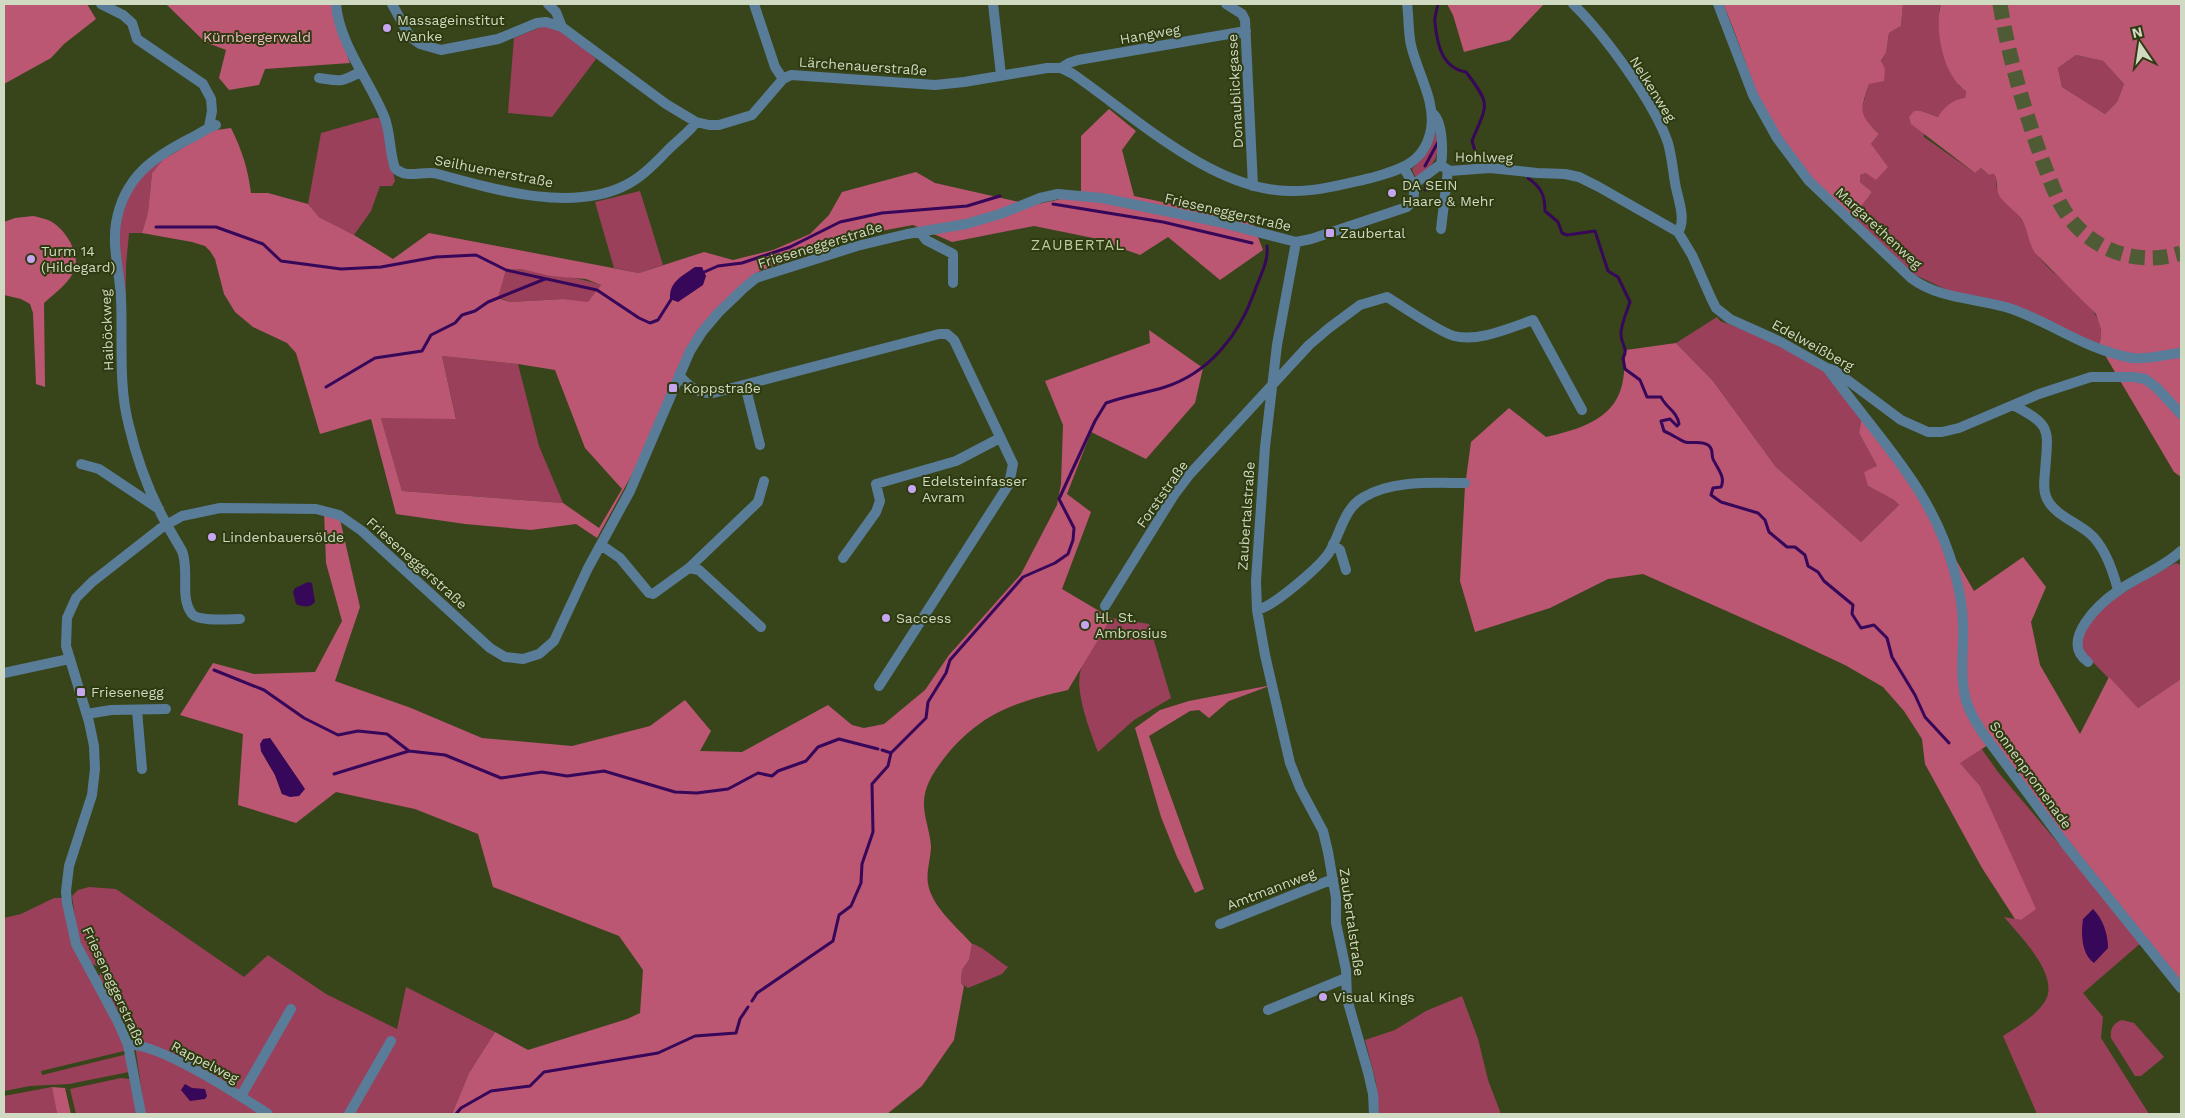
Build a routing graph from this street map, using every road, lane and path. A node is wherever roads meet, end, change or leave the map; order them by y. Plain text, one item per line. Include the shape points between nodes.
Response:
1 (101, 4) edge
2 (336, 4) edge
3 (392, 4) edge
4 (548, 4) edge
5 (754, 4) edge
6 (994, 4) edge
7 (1226, 4) edge
8 (1406, 4) edge
9 (1573, 4) edge
10 (1718, 4) edge
11 (562, 27) junction
12 (1246, 31) junction
13 (1061, 68) junction
14 (360, 72) junction
15 (1001, 76) junction
16 (319, 78) dead end
17 (783, 79) junction
18 (1431, 112) junction
19 (696, 122) junction
20 (1444, 167) junction
21 (1404, 168) junction
22 (1413, 185) junction
23 (1253, 186) junction
24 (1441, 229) dead end
25 (920, 232) junction
26 (1678, 232) junction
27 (1296, 242) junction
28 (953, 283) dead end
29 (2181, 354) edge
30 (1827, 368) junction
31 (679, 375) junction
32 (745, 384) junction
33 (1272, 384) junction
34 (2013, 404) junction
35 (1582, 410) dead end
36 (2181, 414) edge
37 (1000, 438) junction
38 (760, 445) dead end
39 (81, 464) dead end
40 (764, 481) dead end
41 (1465, 483) dead end
42 (159, 508) junction
43 (166, 524) junction
44 (1334, 544) junction
45 (601, 545) junction
46 (2181, 551) edge
47 (843, 558) dead end
48 (689, 568) junction
49 (1346, 570) dead end
50 (2118, 590) junction
51 (1106, 606) dead end
52 (1257, 610) junction
53 (240, 619) dead end
54 (761, 628) dead end
55 (69, 659) junction
56 (2088, 662) dead end
57 (4, 673) edge
58 (879, 686) dead end
59 (166, 709) dead end
60 (137, 710) junction
61 (87, 714) junction
62 (142, 770) dead end
63 (1333, 879) junction
64 (1220, 924) dead end
65 (1346, 978) junction
66 (2181, 988) edge
67 (291, 1009) dead end
68 (1268, 1010) dead end
69 (391, 1041) dead end
70 (128, 1045) junction
71 (241, 1096) junction
72 (141, 1114) edge
73 (268, 1114) edge
74 (349, 1114) edge
75 (1374, 1114) edge

1 - 42 street, Haiböckweg via 132,23 137,39 203,84 211,99 213,126 159,155 140,171 125,192 116,224 123,387 128,425
2 - 14 street, Seilhuemerstraße
3 - 11 street, Lärchenauerstraße via 410,37 420,44 441,50 485,43 537,23
4 - 11 street, Lärchenauerstraße via 556,12
5 - 17 street via 775,66
6 - 15 street
7 - 12 street, Donaublickgasse via 1245,17
8 - 18 street via 1411,44
9 - 26 street, Nelkenweg via 1594,26 1662,128 1670,152 1681,214
10 - 29 street, Margarethenweg via 1753,95 1786,151 1831,204 1910,278 1938,292 2017,311 2100,350 2140,358
11 - 19 street, Lärchenauerstraße via 650,93
12 - 13 street, Hangweg via 1078,60
12 - 23 street, Donaublickgasse
13 - 15 street, Lärchenauerstraße
13 - 23 street via 1191,158 1215,172
14 - 16 street via 349,79 332,82
14 - 19 street, Seilhuemerstraße via 387,124 393,162 399,173 432,172 546,196 582,197 624,186 644,174
15 - 17 street, Lärchenauerstraße via 935,85 808,75 791,75
17 - 19 street, Lärchenauerstraße via 748,117 719,125
18 - 20 street, Hohlweg via 1437,117 1441,133
18 - 21 street via 1431,130 1426,145
20 - 22 street, Hohlweg
20 - 24 street, Hohlweg
20 - 26 street, Hohlweg via 1579,177
21 - 22 street
21 - 23 street via 1359,181 1304,191
22 - 27 street via 1414,198 1407,207
25 - 27 street, Frieseneggerstraße via 966,224 1040,198 1072,194 1219,222
25 - 28 street via 931,244 952,254
25 - 31 street, Frieseneggerstraße via 858,246 753,280 707,325
26 - 30 street, Edelweißberg via 1722,314
27 - 33 street, Zaubertalstraße
30 - 34 street, Edelweißberg via 1841,374 1901,420 1928,432 1958,428
30 - 66 street, Sonnenpromenade via 1902,464 1927,502 1956,577 1962,610 1964,691 1982,732 2066,845
31 - 32 street via 689,386 707,394
31 - 45 street, Frieseneggerstraße via 635,481
32 - 37 street via 908,341 947,334 958,347
32 - 38 street
33 - 35 street, Forststraße via 1329,328 1360,305 1387,297 1452,335 1486,334 1533,320
33 - 51 street, Forststraße via 1180,486
33 - 52 street, Zaubertalstraße via 1262,480
34 - 36 street, Edelweißberg via 2085,378 2138,377 2157,388
34 - 50 street via 2036,417 2045,427 2044,487 2048,501 2068,520 2094,537 2112,569
37 - 47 street via 956,461 876,484 880,501 876,512
37 - 58 street via 1013,464 1009,484
39 - 42 street via 99,469
40 - 48 street via 758,502
41 - 44 street via 1398,485 1362,497 1350,508
42 - 43 street, Haiböckweg
43 - 45 street, Frieseneggerstraße via 189,514 220,508 307,509 339,515 376,542 490,648 505,657 517,659 539,654 554,642
43 - 53 street, Haiböckweg via 184,557 187,598 193,615 204,619
43 - 55 street, Frieseneggerstraße via 76,598 66,625
44 - 49 street via 1340,550
44 - 52 street via 1282,597
45 - 48 street via 620,558 651,594
46 - 50 street
48 - 54 street via 699,570
50 - 56 street via 2090,616 2079,632 2078,649
52 - 63 street, Zaubertalstraße via 1264,655 1290,763 1322,831
55 - 57 street
55 - 61 street, Frieseneggerstraße
59 - 60 street
60 - 61 street
60 - 62 street
61 - 70 street, Frieseneggerstraße via 95,769 92,795 69,866 67,903 76,944
63 - 64 street, Amtmannweg
63 - 65 street, Zaubertalstraße via 1336,923
65 - 68 street
65 - 75 street, Zaubertalstraße via 1347,999 1373,1094
67 - 71 street, Rappelweg
69 - 74 street
70 - 71 street, Rappelweg via 136,1044 158,1053
70 - 72 street, Frieseneggerstraße
71 - 73 street, Rappelweg

